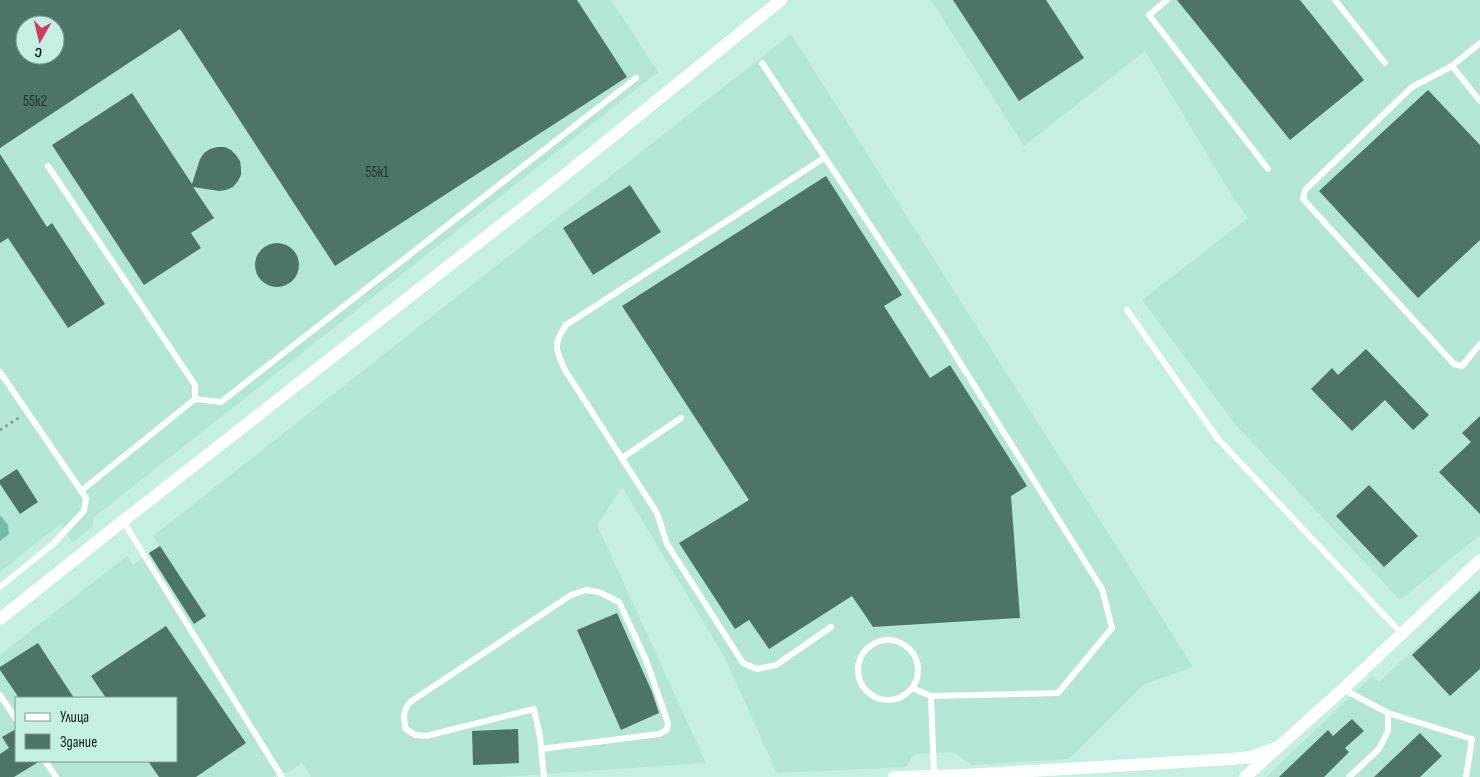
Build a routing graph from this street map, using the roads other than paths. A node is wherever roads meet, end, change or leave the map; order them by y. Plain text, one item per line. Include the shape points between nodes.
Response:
1 (781, 0) edge
2 (1167, 0) edge
3 (1335, 0) edge
4 (1480, 44) edge
5 (762, 63) dead end
6 (1385, 63) dead end
7 (1452, 66) junction
8 (636, 78) dead end
9 (1480, 101) edge
10 (824, 158) junction
11 (48, 166) dead end
12 (1268, 169) dead end
13 (1128, 310) dead end
14 (1480, 344) edge
15 (0, 372) edge
16 (195, 399) junction
17 (681, 418) dead end
18 (622, 458) junction
19 (81, 491) junction
20 (123, 521) junction
21 (1480, 560) edge
22 (0, 587) edge
23 (0, 619) edge
24 (831, 627) dead end
25 (1402, 634) junction
26 (912, 688) junction
27 (1343, 690) junction
28 (0, 695) edge
29 (931, 696) junction
30 (1388, 713) junction
31 (15, 718) edge
32 (1278, 747) junction
33 (542, 749) junction
34 (46, 762) edge
35 (934, 775) junction
36 (965, 776) edge
37 (56, 777) edge
38 (282, 777) edge
39 (544, 777) edge
40 (894, 777) edge
41 (1246, 777) edge
42 (1350, 777) edge
43 (1466, 777) edge

1 - 20 street via 562,178
2 - 12 lane via 1149,15
3 - 6 lane
4 - 7 lane
5 - 10 lane
7 - 9 lane
7 - 14 lane via 1412,87 1305,190 1303,199 1454,364 1462,366
8 - 16 lane via 221,402
10 - 18 lane via 566,324 557,338 556,353
10 - 29 lane via 937,326 1102,589 1112,628 1058,693
11 - 16 lane via 196,385
13 - 25 lane via 1218,439
15 - 19 lane
16 - 19 lane
17 - 18 lane
18 - 24 lane via 657,513 667,544 743,663 757,668 776,665
19 - 22 lane via 86,498 84,511 53,544
20 - 23 street
20 - 38 lane
21 - 25 street
25 - 27 street
26 - 26 lane via 895,699 876,697 867,691 858,674 862,655 877,642 896,641 905,645 917,660 917,680
26 - 29 lane
27 - 30 lane
27 - 32 street
28 - 31 lane
29 - 35 lane
30 - 42 lane via 1388,731 1379,749
30 - 43 lane via 1472,740
32 - 36 street via 1250,757 1231,759
32 - 41 street
33 - 33 lane via 534,709 426,736 406,729 405,709 410,702 571,595 586,590 599,592 619,602 646,660 668,723 667,730 659,734
33 - 39 lane
34 - 37 lane
35 - 36 street
35 - 40 street

